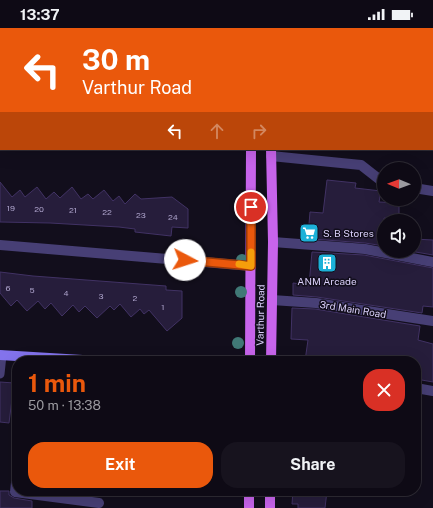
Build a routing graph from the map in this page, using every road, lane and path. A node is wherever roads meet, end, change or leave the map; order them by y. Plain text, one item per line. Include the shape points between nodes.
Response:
1 (251, 150) edge
2 (271, 153) edge
3 (377, 178) edge
4 (421, 189) edge
5 (433, 191) edge
6 (273, 242) junction
7 (0, 245) edge
8 (433, 262) edge
9 (251, 266) junction
10 (272, 300) junction
11 (433, 321) edge
12 (1, 355) edge
13 (250, 356) edge
14 (271, 356) edge
15 (12, 357) edge
16 (0, 374) edge
17 (421, 389) edge
18 (433, 391) edge
19 (46, 496) edge
20 (249, 496) edge
21 (270, 496) edge
22 (99, 503) dead end
23 (249, 508) edge
24 (270, 508) edge

1 - 9 main road, Varthur Road
2 - 3 street via 361,165
2 - 6 main road, Varthur Road
4 - 5 street
6 - 8 street via 365,249
6 - 10 main road, Varthur Road
7 - 9 street
9 - 13 main road, Varthur Road
10 - 11 street, 3rd Main Road via 316,303
10 - 14 main road, Varthur Road
12 - 15 street
12 - 16 lane
17 - 18 street
19 - 22 street
20 - 23 main road
21 - 24 main road

